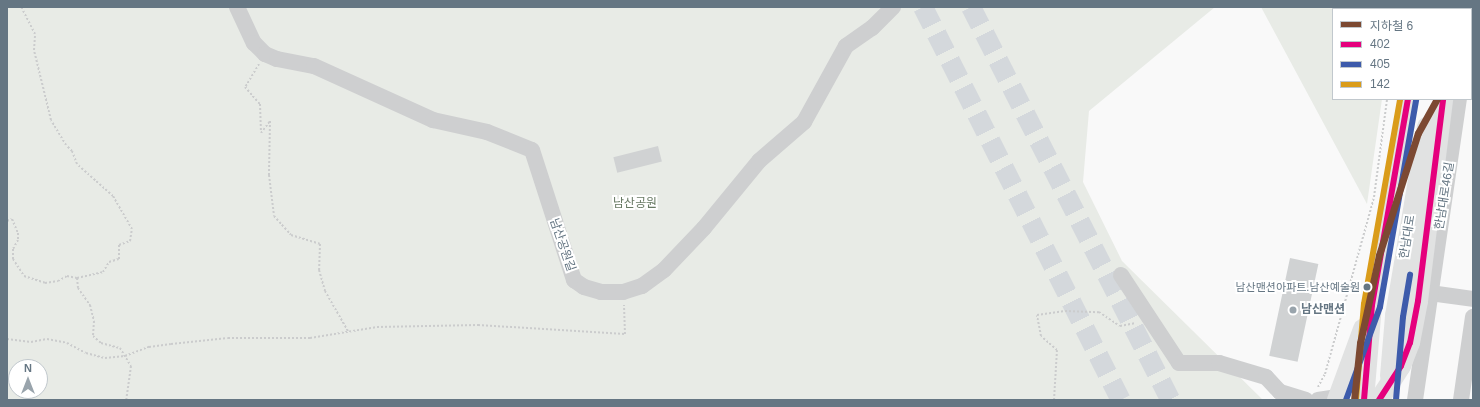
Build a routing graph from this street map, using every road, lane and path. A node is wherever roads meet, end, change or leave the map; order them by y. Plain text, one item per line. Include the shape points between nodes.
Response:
1 (21, 7) edge
2 (237, 7) edge
3 (892, 7) edge
4 (265, 54) junction
5 (1387, 100) edge
6 (1408, 100) edge
7 (1431, 100) edge
8 (1443, 100) edge
9 (1459, 100) edge
10 (7, 221) edge
11 (1121, 275) dead end
12 (77, 278) junction
13 (624, 292) junction
14 (1430, 293) junction
15 (1473, 299) edge
16 (1372, 305) junction
17 (1473, 317) edge
18 (1149, 320) junction
19 (348, 331) junction
20 (7, 339) edge
21 (125, 356) junction
22 (1313, 398) edge
23 (1337, 399) edge
24 (126, 400) edge
25 (1054, 400) edge
26 (1364, 400) edge
27 (1379, 400) edge
28 (1388, 400) edge
29 (1415, 400) edge
30 (1461, 400) edge

1 - 12 path via 35,34 34,50 51,120 72,151 77,164 113,196 132,229 130,241 119,246 119,258 109,262 103,272
2 - 4 street via 254,43
3 - 13 street, 남산공원길 via 872,28 846,46 804,122 759,161 699,233 656,278
4 - 13 street, 남산공원길 via 277,59 314,66 433,120 487,132 532,150 574,280 584,287 601,292
4 - 19 path via 245,87 260,104 261,133 270,121 269,175 274,216 291,235 320,244 319,270 325,291
5 - 22 path via 1374,197 1325,374
6 - 16 main road, 한남대로
7 - 28 main road, 한남대로 via 1395,316
8 - 27 main road via 1410,343 1401,366
9 - 14 street, 한남대로46길
10 - 12 path via 12,219 18,233 18,240 13,249 14,259 24,276 45,283 58,281 67,276
11 - 18 street
12 - 21 path via 78,288 90,305 94,321 93,336 106,345 120,348
13 - 19 path via 625,334 462,325
14 - 15 street
14 - 29 street, 한남대로46길
16 - 23 main road
16 - 26 main road, 한남대로
17 - 30 street
18 - 22 street via 1179,363 1219,363 1266,377 1280,392
18 - 25 path via 1120,326 1099,312 1065,311 1037,315 1041,336 1057,350
19 - 21 path via 310,338 228,338 171,344 149,347
20 - 21 path via 31,342 47,339 67,343 86,353 104,358
21 - 24 path via 131,366
22 - 23 street

